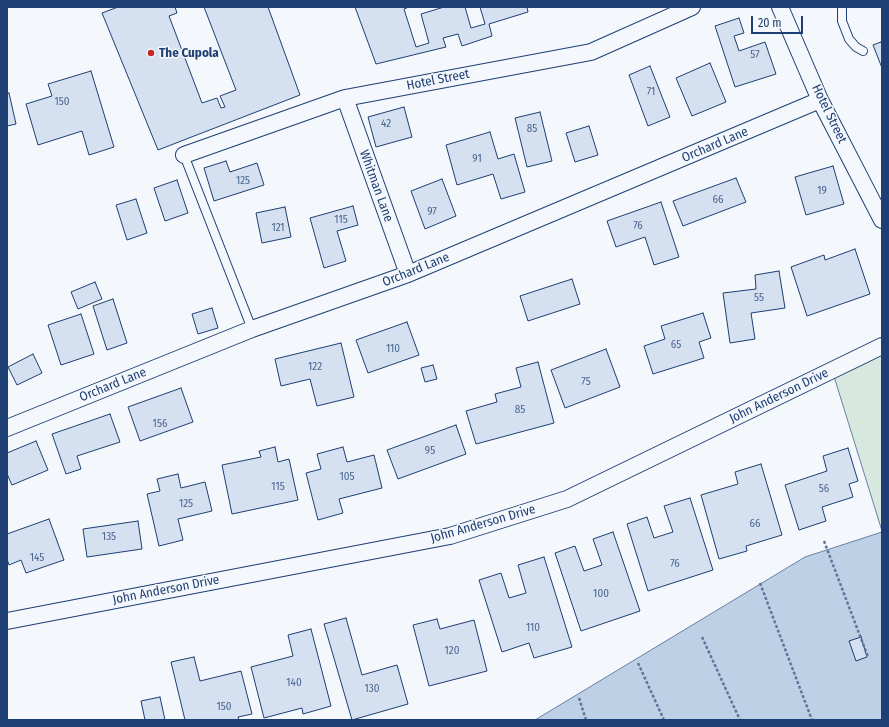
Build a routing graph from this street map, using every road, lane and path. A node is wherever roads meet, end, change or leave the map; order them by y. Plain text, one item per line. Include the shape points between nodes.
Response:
1 (692, 7) edge
2 (780, 7) edge
3 (842, 7) edge
4 (863, 51) dead end
5 (345, 98) junction
6 (820, 100) junction
7 (184, 156) joint
8 (882, 220) edge
9 (408, 274) junction
10 (252, 329) junction
11 (882, 346) edge
12 (7, 428) edge
13 (824, 541) dead end
14 (760, 583) dead end
15 (7, 621) edge
16 (702, 638) dead end
17 (868, 657) dead end
18 (638, 663) dead end
19 (579, 698) dead end
20 (586, 720) edge
21 (664, 720) edge
22 (740, 720) edge
23 (812, 720) edge

1 - 5 street, Hotel Street via 591,52
2 - 6 street, Hotel Street
3 - 4 lane via 842,21 848,39
5 - 7 street, Hotel Street
5 - 9 street, Whitman Lane
6 - 8 street, Hotel Street
6 - 9 street, Orchard Lane
7 - 10 lane
9 - 10 street, Orchard Lane
10 - 12 street, Orchard Lane
11 - 15 street, John Anderson Drive via 567,499 450,536
13 - 17 path
14 - 23 path
16 - 22 path
18 - 21 path
19 - 20 path

